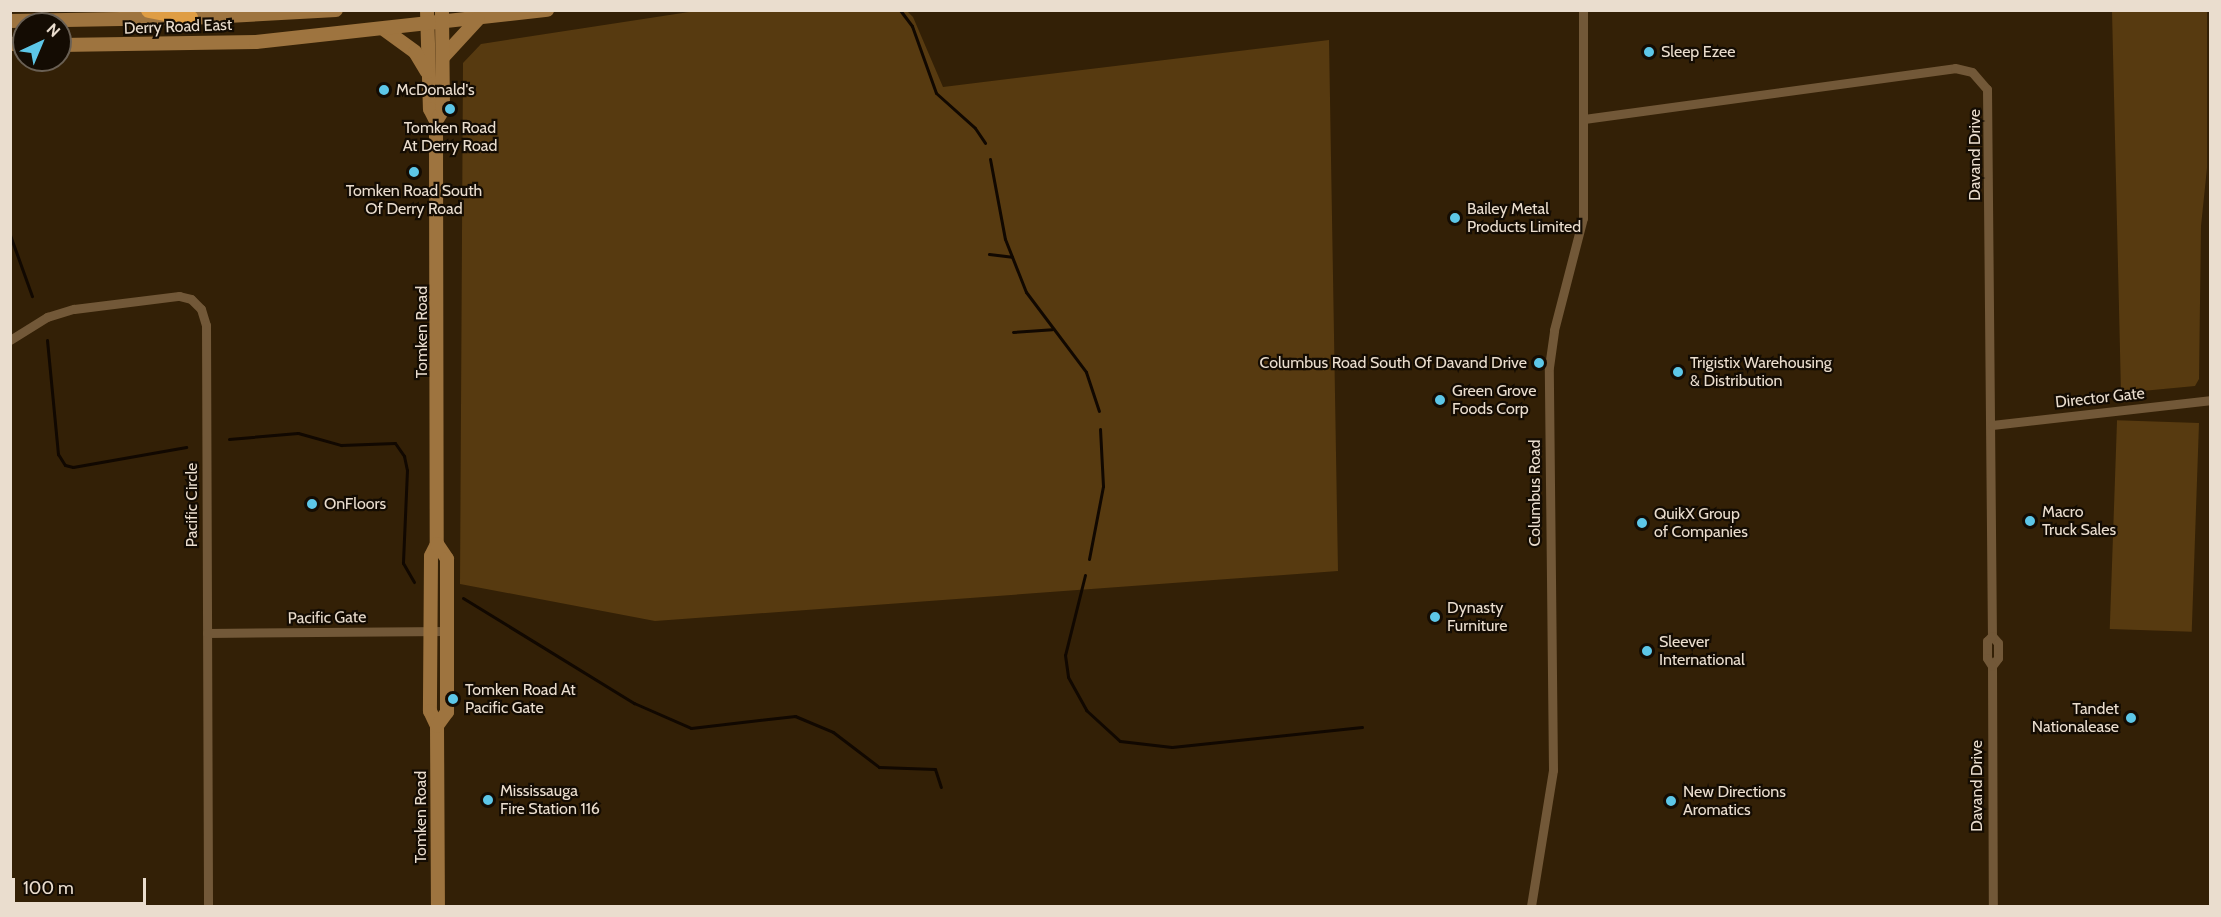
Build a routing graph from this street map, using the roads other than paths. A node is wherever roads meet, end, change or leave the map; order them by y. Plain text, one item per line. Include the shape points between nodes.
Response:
1 (149, 10) edge
2 (336, 10) edge
3 (547, 10) edge
4 (1583, 10) edge
5 (442, 16) edge
6 (427, 17) edge
7 (190, 18) junction
8 (478, 19) junction
9 (10, 21) edge
10 (385, 30) junction
11 (72, 45) edge
12 (444, 56) junction
13 (428, 74) junction
14 (1584, 119) junction
15 (436, 121) junction
16 (10, 340) edge
17 (2211, 400) edge
18 (1992, 425) junction
19 (437, 544) junction
20 (430, 631) junction
21 (447, 632) junction
22 (207, 633) junction
23 (437, 726) junction
24 (208, 906) edge
25 (438, 906) edge
26 (1531, 906) edge
27 (1993, 906) edge

1 - 7 highway
2 - 7 main road
3 - 8 main road, Derry Road East
4 - 14 street, Columbus Road
5 - 6 main road, Derry Road East
5 - 8 main road, Derry Road East
5 - 12 main road, Tomken Road
6 - 10 main road, Derry Road East
6 - 13 main road, Tomken Road
7 - 9 main road
8 - 12 main road
10 - 11 main road, Derry Road East via 256,42
10 - 13 main road via 415,52
12 - 15 main road, Tomken Road via 443,110
13 - 15 main road, Tomken Road via 430,109
14 - 18 street, Davand Drive via 1955,68 1977,76 1990,97
14 - 26 street, Columbus Road via 1583,218 1550,348 1554,765
15 - 19 main road, Tomken Road
16 - 22 street, Pacific Circle via 47,317 83,307 179,296 191,299 201,309 206,325
17 - 18 street, Director Gate
18 - 27 street, Davand Drive via 1992,636 1998,643 1998,658 1992,666
19 - 20 main road, Tomken Road via 431,556
19 - 21 main road, Tomken Road via 447,560
20 - 21 street, Pacific Gate
20 - 22 street, Pacific Gate
20 - 23 main road, Tomken Road via 430,711
21 - 23 main road, Tomken Road via 447,712
22 - 24 street, Pacific Circle
23 - 25 main road, Tomken Road

